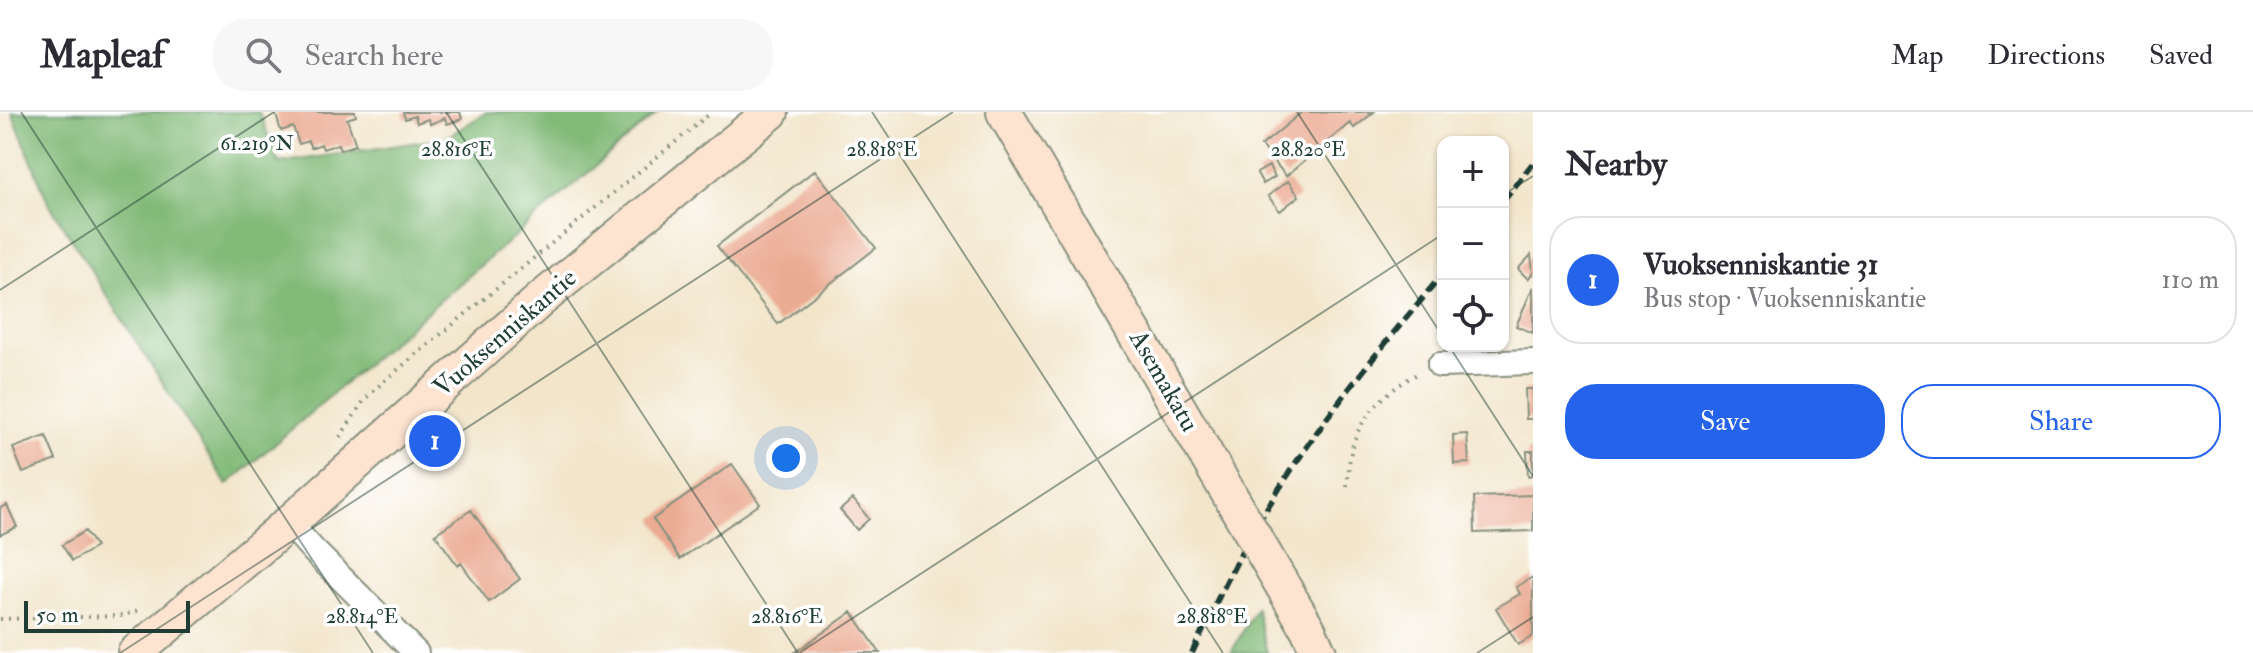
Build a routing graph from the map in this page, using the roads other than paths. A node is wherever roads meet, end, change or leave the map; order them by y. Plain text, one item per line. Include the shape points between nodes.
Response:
1 (771, 112) edge
2 (1004, 112) edge
3 (1533, 362) edge
4 (1440, 365) road end
5 (289, 523) junction
6 (1314, 641) edge
7 (135, 653) edge
8 (416, 653) edge

1 - 5 street, Vuoksenniskantie via 540,300
2 - 6 street, Asemakatu, bridge
3 - 4 street
5 - 7 street, Vuoksenniskantie
5 - 8 street

